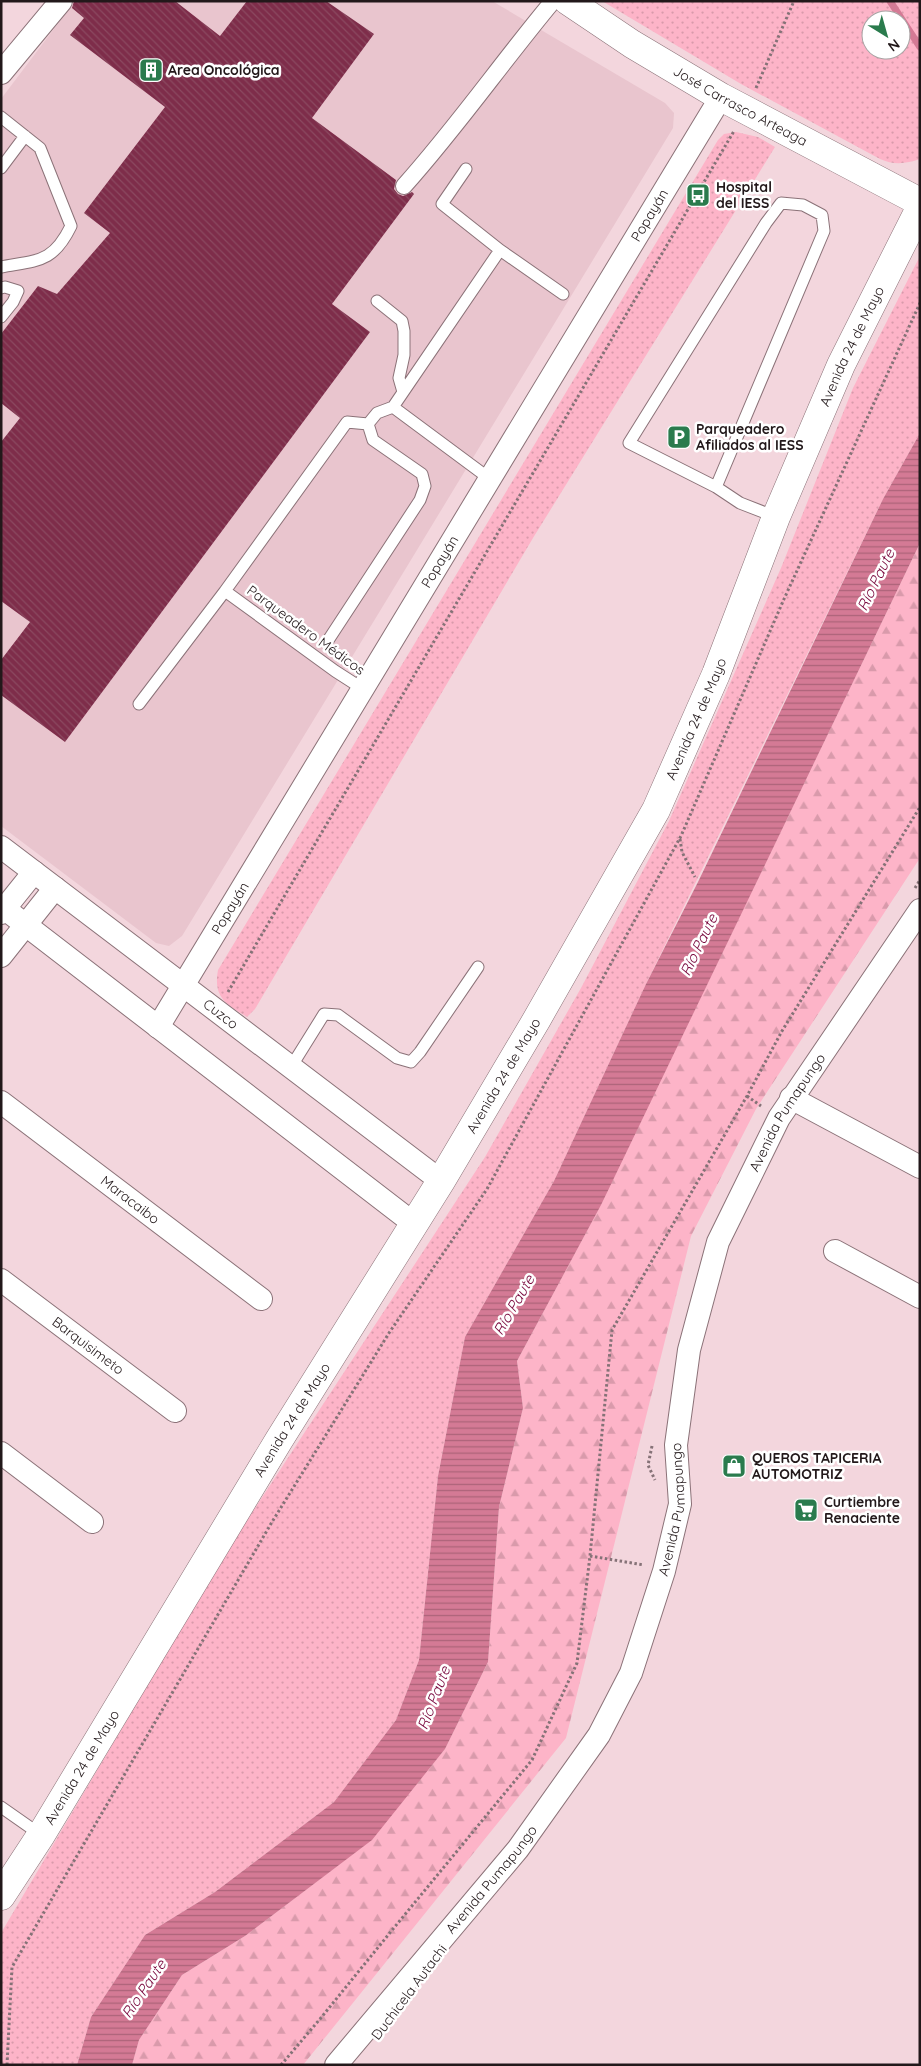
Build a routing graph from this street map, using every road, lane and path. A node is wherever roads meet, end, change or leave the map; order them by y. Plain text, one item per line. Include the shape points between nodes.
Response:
1 (61, 1) edge
2 (553, 1) edge
3 (568, 1) edge
4 (794, 1) edge
5 (1, 73) edge
6 (721, 97) junction
7 (746, 110) junction
8 (1, 117) edge
9 (25, 136) junction
10 (1, 168) edge
11 (466, 169) dead end
12 (404, 186) dead end
13 (920, 202) edge
14 (920, 208) edge
15 (500, 250) junction
16 (1, 267) edge
17 (1, 288) edge
18 (563, 294) dead end
19 (377, 301) dead end
20 (1, 317) edge
21 (403, 392) junction
22 (392, 407) junction
23 (368, 424) junction
24 (490, 479) junction
25 (716, 487) junction
26 (776, 517) junction
27 (226, 591) junction
28 (327, 642) dead end
29 (363, 690) junction
30 (140, 704) dead end
31 (681, 836) dead end
32 (1, 847) edge
33 (34, 872) junction
34 (695, 877) dead end
35 (920, 880) edge
36 (55, 888) junction
37 (914, 888) dead end
38 (2, 909) edge
39 (920, 910) edge
40 (26, 925) junction
41 (1, 956) edge
42 (478, 967) dead end
43 (184, 986) junction
44 (217, 1011) junction
45 (158, 1027) junction
46 (291, 1067) junction
47 (791, 1098) junction
48 (1, 1102) edge
49 (920, 1167) edge
50 (441, 1181) junction
51 (413, 1223) junction
52 (835, 1252) dead end
53 (1, 1280) edge
54 (920, 1297) edge
55 (261, 1299) dead end
56 (174, 1411) dead end
57 (654, 1437) dead end
58 (1, 1453) edge
59 (656, 1482) dead end
60 (92, 1522) dead end
61 (590, 1556) dead end
62 (664, 1570) junction
63 (532, 1760) dead end
64 (1, 1807) edge
65 (41, 1835) junction
66 (518, 1849) junction
67 (1, 1896) edge
68 (281, 2065) edge
69 (336, 2065) edge
70 (355, 2065) edge

1 - 5 street
2 - 12 street
3 - 6 main road, José Carrasco Arteaga
4 - 7 path
6 - 7 main road, José Carrasco Arteaga
6 - 24 street, Popayán
7 - 13 main road, José Carrasco Arteaga
7 - 44 path
8 - 9 lane
9 - 10 lane
9 - 16 lane via 40,148 71,226 62,243 46,258
11 - 15 lane via 442,204
14 - 26 main road, Avenida 24 de Mayo via 841,365
15 - 18 lane
15 - 21 lane
17 - 20 lane via 18,291
19 - 21 lane via 402,321 404,355 399,378
21 - 22 lane
22 - 23 lane via 376,413
22 - 24 lane
23 - 27 lane via 347,422
23 - 28 lane via 373,440 422,474 425,486 420,500
24 - 29 street, Popayán
25 - 25 lane via 629,443 766,223 782,203 803,205 822,215 824,231
25 - 26 lane via 740,503
26 - 50 main road, Avenida 24 de Mayo via 716,674 656,810
27 - 29 lane, Parqueadero Médicos
27 - 30 lane, Parqueadero Médicos
29 - 43 street, Popayán
31 - 34 path via 682,852
32 - 33 street, Cuzco
33 - 36 street, Cuzco
33 - 38 street
35 - 37 path
36 - 40 street
36 - 43 street, Cuzco
38 - 40 street
39 - 47 street, Avenida Pumapungo
40 - 41 street
40 - 45 street
42 - 46 lane via 411,1062 397,1058 338,1015 324,1014
43 - 44 street, Cuzco
43 - 45 street, Popayán
44 - 46 street, Cuzco
45 - 51 street
46 - 50 street, Cuzco
47 - 49 street
47 - 62 street, Avenida Pumapungo via 778,1118 718,1242 689,1350 676,1445 680,1504
48 - 55 street, Maracaibo
50 - 51 main road, Avenida 24 de Mayo
51 - 65 main road, Avenida 24 de Mayo
52 - 54 street
53 - 56 street, Barquisimeto
57 - 59 path via 648,1465
58 - 60 street
61 - 62 path
62 - 66 street, Avenida Pumapungo via 631,1673 599,1736
63 - 68 path
64 - 65 lane
65 - 67 main road, Avenida 24 de Mayo
66 - 69 street, Avenida Pumapungo
66 - 70 street, Duchicela Autachi

